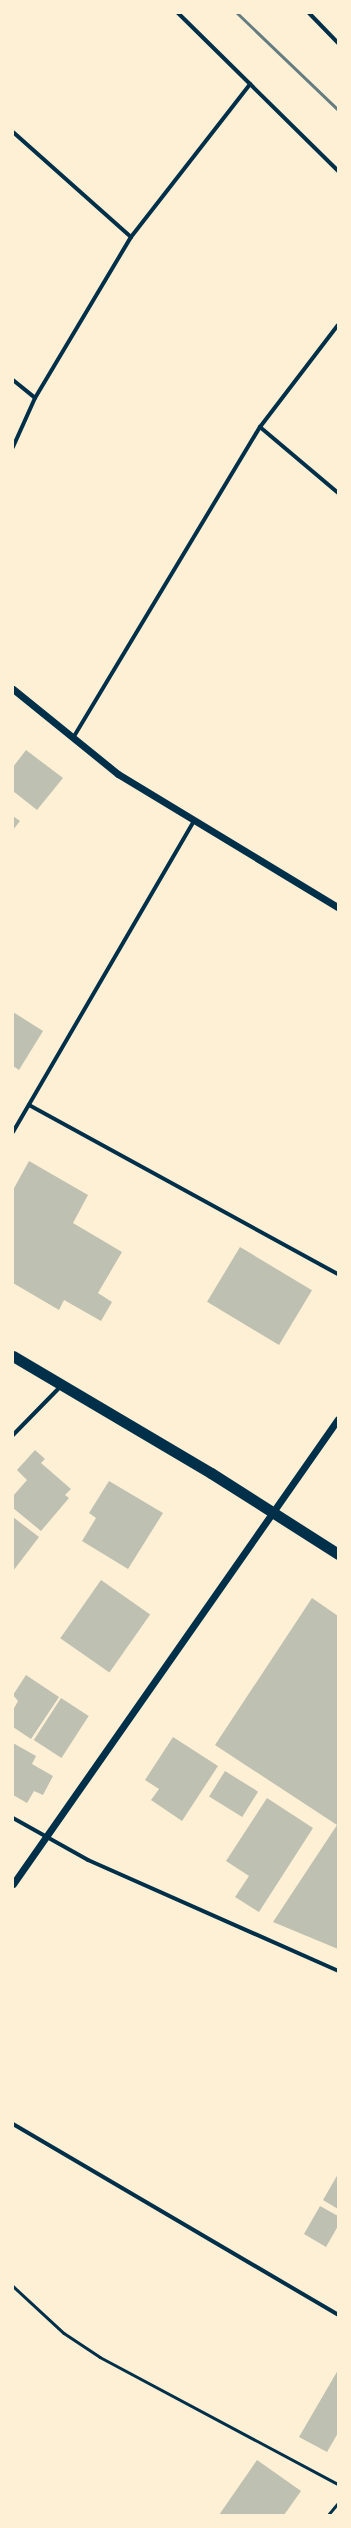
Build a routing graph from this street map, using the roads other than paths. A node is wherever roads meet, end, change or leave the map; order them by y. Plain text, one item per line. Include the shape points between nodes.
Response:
1 (178, 13) edge
2 (309, 13) edge
3 (338, 43) edge
4 (250, 84) junction
5 (13, 132) edge
6 (338, 171) edge
7 (131, 237) junction
8 (338, 325) edge
9 (13, 380) edge
10 (34, 398) junction
11 (260, 427) junction
12 (13, 447) edge
13 (338, 493) edge
14 (13, 688) edge
15 (73, 738) junction
16 (194, 821) junction
17 (338, 907) edge
18 (29, 1105) junction
19 (13, 1132) edge
20 (338, 1274) edge
21 (13, 1356) edge
22 (62, 1385) junction
23 (338, 1419) edge
24 (13, 1435) edge
25 (274, 1514) junction
26 (338, 1554) edge
27 (13, 1818) edge
28 (47, 1835) junction
29 (13, 1884) edge
30 (338, 1971) edge
31 (13, 2124) edge
32 (338, 2315) edge

1 - 4 street
2 - 3 street
4 - 6 street
4 - 7 street
5 - 7 street
7 - 10 street
8 - 11 street
9 - 10 street
10 - 12 street
11 - 13 street
11 - 15 street
14 - 15 street
15 - 16 street via 118,774
16 - 17 street
16 - 18 street
18 - 19 street
18 - 20 street
21 - 22 highway
22 - 24 street
22 - 25 highway
23 - 25 street
25 - 26 highway
25 - 28 street
27 - 28 street
28 - 29 street
28 - 30 street via 88,1860
31 - 32 street

